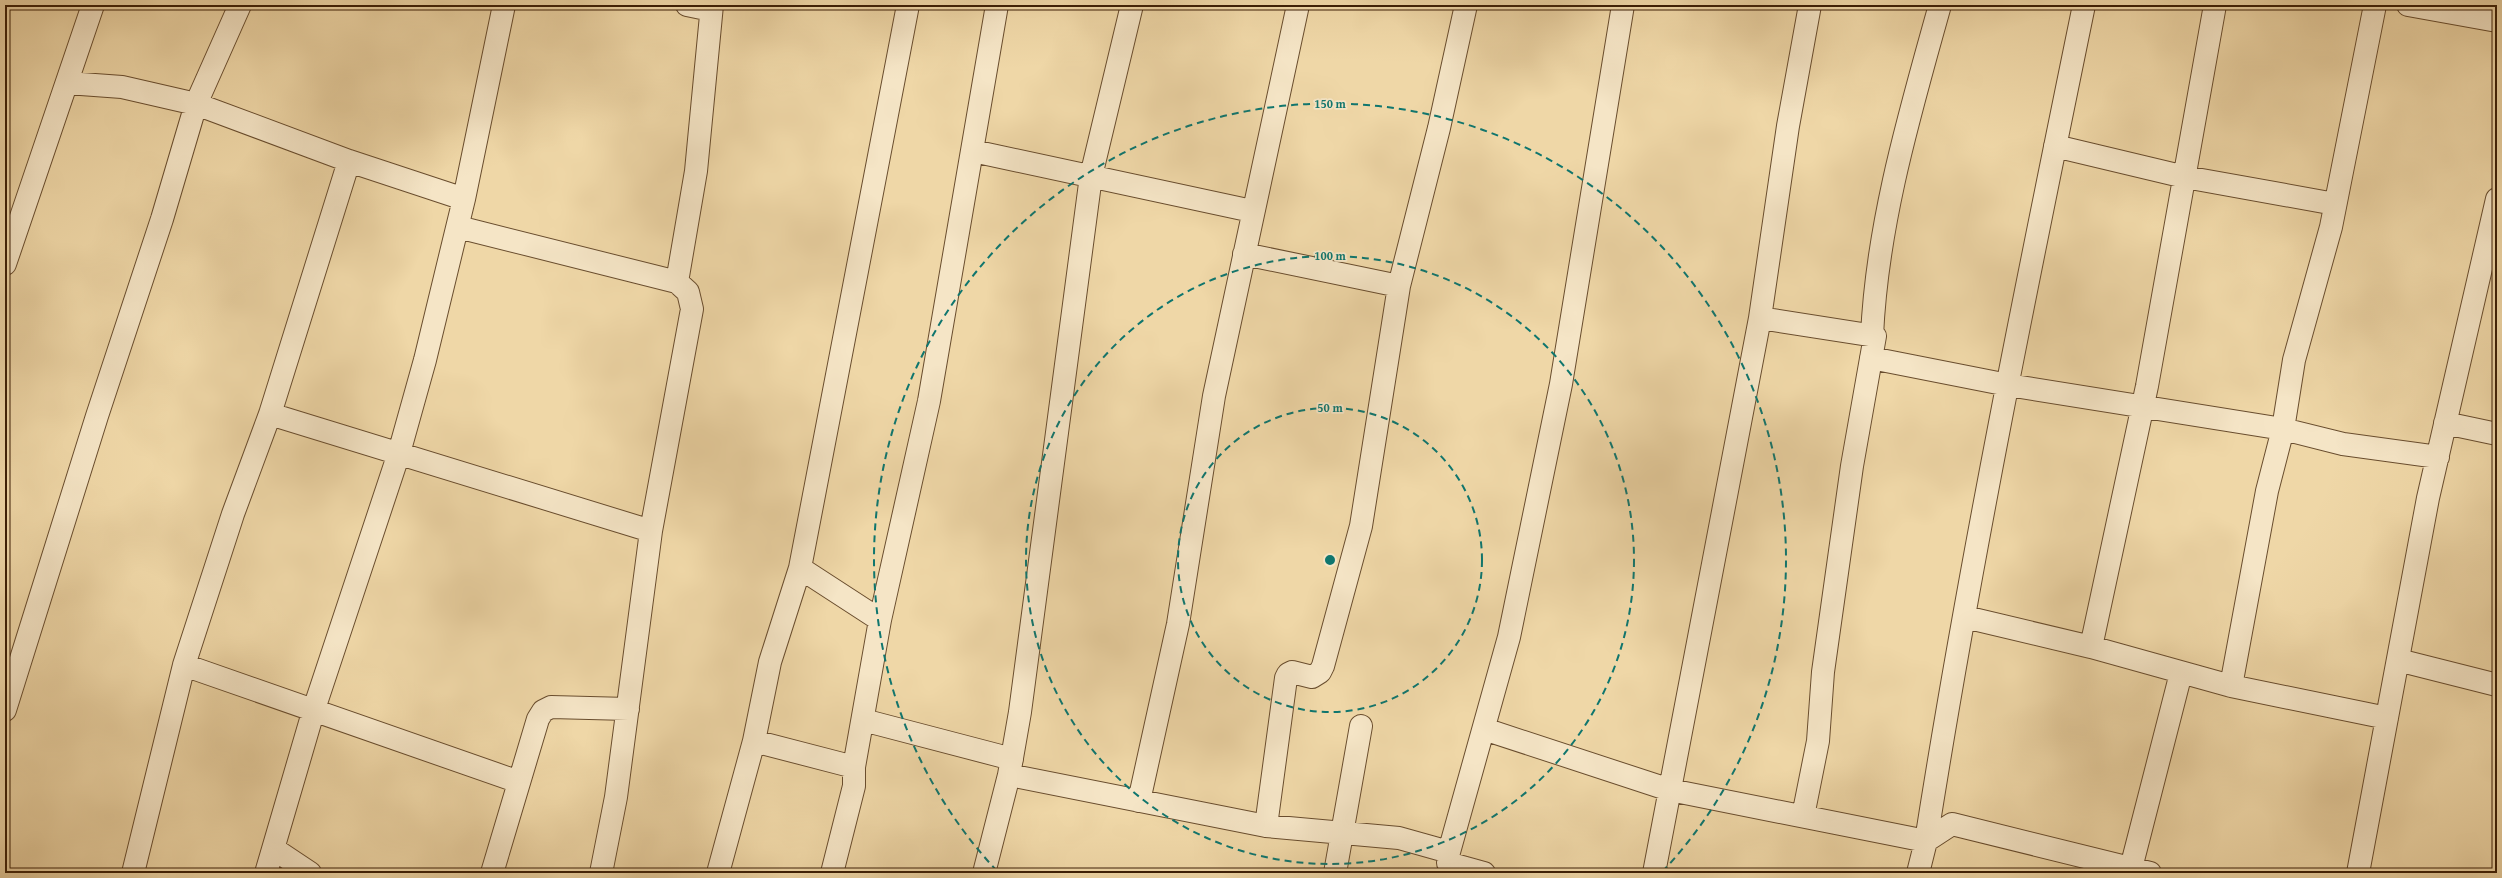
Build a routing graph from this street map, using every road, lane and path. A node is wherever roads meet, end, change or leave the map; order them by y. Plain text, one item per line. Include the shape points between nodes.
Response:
1 (94, 5) edge
2 (240, 5) edge
3 (504, 5) edge
4 (687, 5) edge
5 (908, 5) edge
6 (996, 5) edge
7 (1132, 5) edge
8 (1298, 5) edge
9 (1466, 5) edge
10 (1623, 5) edge
11 (1810, 5) edge
12 (1940, 5) edge
13 (2084, 5) edge
14 (2215, 5) edge
15 (2375, 5) edge
16 (2408, 5) edge
17 (711, 8) edge
18 (2497, 21) edge
19 (67, 83) junction
20 (196, 104) junction
21 (2055, 146) junction
22 (973, 151) junction
23 (349, 161) junction
24 (1091, 176) junction
25 (2185, 177) junction
26 (464, 199) junction
27 (2497, 199) edge
28 (2335, 204) junction
29 (1252, 211) junction
30 (458, 227) junction
31 (1244, 254) junction
32 (5, 264) edge
33 (677, 282) junction
34 (1399, 286) junction
35 (1760, 318) junction
36 (1872, 336) junction
37 (1871, 358) junction
38 (2008, 385) junction
39 (2142, 407) junction
40 (270, 414) junction
41 (2445, 423) junction
42 (2283, 429) junction
43 (2497, 434) edge
44 (399, 453) junction
45 (2438, 457) junction
46 (651, 531) junction
47 (800, 568) junction
48 (1965, 617) junction
49 (880, 620) junction
50 (14, 645) edge
51 (2091, 647) junction
52 (2398, 660) junction
53 (184, 665) junction
54 (2181, 673) junction
55 (2497, 685) edge
56 (2231, 686) junction
57 (314, 709) junction
58 (628, 709) junction
59 (5, 710) edge
60 (2387, 718) junction
61 (863, 720) junction
62 (1361, 726) dead end
63 (1484, 729) junction
64 (754, 741) junction
65 (854, 767) junction
66 (1010, 767) junction
67 (519, 782) junction
68 (1670, 790) junction
69 (1139, 801) junction
70 (1803, 816) junction
71 (1266, 826) junction
72 (1342, 833) junction
73 (1926, 841) junction
74 (274, 849) junction
75 (1449, 852) junction
76 (2140, 871) edge
77 (133, 873) edge
78 (266, 873) edge
79 (310, 873) edge
80 (492, 873) edge
81 (601, 873) edge
82 (718, 873) edge
83 (832, 873) edge
84 (984, 873) edge
85 (1335, 873) edge
86 (1484, 873) edge
87 (1654, 873) edge
88 (1918, 873) edge
89 (2358, 873) edge

1 - 19 street
2 - 20 street
3 - 26 street
4 - 17 street
5 - 47 street
6 - 22 street
7 - 24 street
8 - 29 street
9 - 34 street via 1439,128
10 - 63 street via 1561,384 1508,637
11 - 35 street via 1788,126
12 - 36 street via 1905,132 1874,285
13 - 21 street
14 - 25 street
15 - 28 street
16 - 18 street
17 - 33 street via 696,170
19 - 20 street via 122,87
19 - 32 street
20 - 23 street
20 - 50 street via 162,219
21 - 25 street
21 - 38 street
22 - 24 street
22 - 49 street via 929,401
23 - 26 street
23 - 40 street
24 - 29 street
24 - 66 street via 1020,712
25 - 28 street
25 - 39 street
26 - 30 street
27 - 41 street
28 - 42 street via 2294,360
29 - 31 street
30 - 33 street
30 - 44 street
31 - 34 street
31 - 69 street via 1214,396 1178,624
33 - 46 street via 688,292 692,309
34 - 71 street via 1362,526 1320,672 1312,677 1292,672 1286,678
35 - 36 street
35 - 68 street
36 - 37 street via 1875,336
37 - 38 street
37 - 70 street via 1852,466 1826,650 1818,741
38 - 39 street
38 - 48 street
39 - 42 street
39 - 51 street
40 - 44 street
40 - 53 street via 233,514
41 - 43 street
41 - 45 street
42 - 45 street via 2343,444
42 - 56 street via 2267,492
44 - 46 street
44 - 57 street
45 - 52 street
46 - 58 street
47 - 49 street
47 - 64 street via 770,662
48 - 51 street
48 - 73 street
49 - 61 street
50 - 59 street
51 - 54 street
52 - 55 street
52 - 60 street
53 - 57 street
53 - 77 street
54 - 56 street
54 - 76 street
56 - 60 street
57 - 67 street
57 - 74 street
58 - 67 street via 551,707 543,711 538,719
58 - 81 street via 616,797
60 - 89 street
61 - 65 street
61 - 66 street
62 - 72 street
63 - 68 street
63 - 75 street
64 - 65 street
64 - 82 street
65 - 83 street via 854,786
66 - 69 street
66 - 84 street
67 - 80 street
68 - 70 street
68 - 87 street
69 - 71 street
70 - 73 street
71 - 72 street
72 - 75 street via 1399,838
72 - 85 street
73 - 76 street via 1952,824
73 - 88 street
74 - 78 street
74 - 79 street
75 - 86 street via 1448,862

